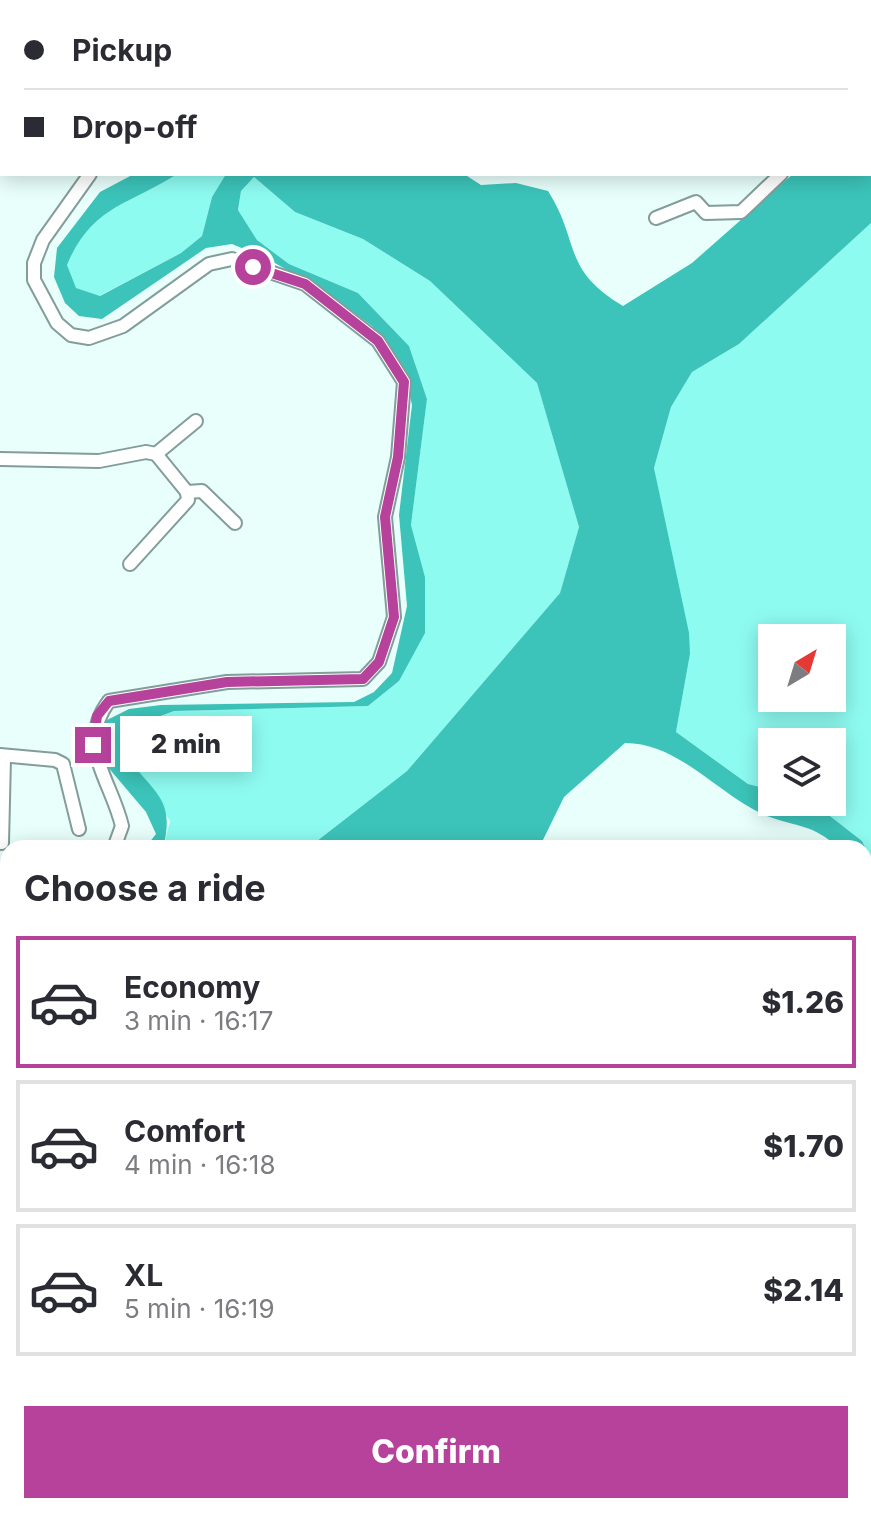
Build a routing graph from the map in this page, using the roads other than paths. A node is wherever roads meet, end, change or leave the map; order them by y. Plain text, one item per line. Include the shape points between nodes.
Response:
1 (89, 176) edge
2 (779, 176) edge
3 (656, 218) dead end
4 (196, 421) dead end
5 (156, 454) junction
6 (0, 459) edge
7 (187, 492) junction
8 (235, 523) dead end
9 (130, 564) dead end
10 (2, 757) edge
11 (79, 829) dead end
12 (2, 840) edge
13 (117, 840) edge

1 - 13 street via 43,240 34,263 34,280 57,323 71,335 89,338 123,326 209,264 232,259 305,284 378,341 404,382 398,457 385,517 394,617 379,662 363,679 227,682 109,701 97,716 93,745 122,826
2 - 3 street via 741,212 706,213 696,202
4 - 5 street
5 - 6 street via 99,461
5 - 7 street
7 - 8 street via 202,491
7 - 9 street via 188,500
10 - 11 street via 63,764
10 - 12 street

